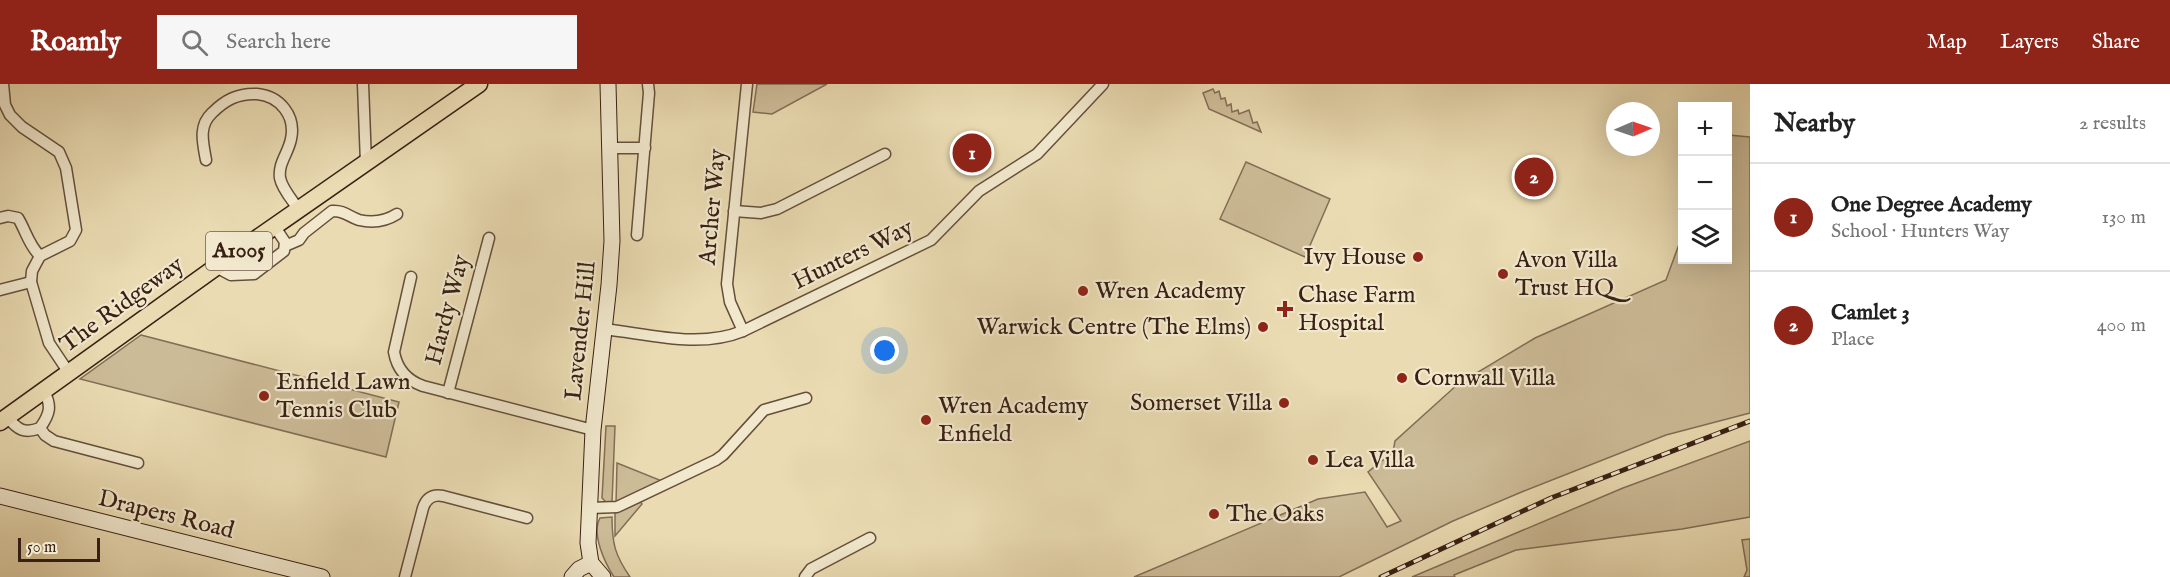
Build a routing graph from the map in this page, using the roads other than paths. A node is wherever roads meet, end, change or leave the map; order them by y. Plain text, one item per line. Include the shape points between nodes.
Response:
1 (3, 84) edge
2 (363, 84) edge
3 (479, 84) edge
4 (608, 84) edge
5 (648, 84) edge
6 (747, 84) edge
7 (1103, 84) edge
8 (609, 148) junction
9 (645, 148) junction
10 (885, 154) dead end
11 (206, 160) dead end
12 (366, 163) junction
13 (299, 210) junction
14 (734, 211) junction
15 (397, 214) dead end
16 (4, 217) edge
17 (275, 227) junction
18 (637, 235) dead end
19 (489, 238) dead end
20 (285, 246) junction
21 (40, 256) junction
22 (216, 267) junction
23 (411, 277) dead end
24 (31, 282) junction
25 (0, 290) edge
26 (604, 329) junction
27 (742, 332) junction
28 (69, 373) junction
29 (44, 391) junction
30 (448, 393) junction
31 (806, 398) dead end
32 (3, 420) edge
33 (40, 428) junction
34 (593, 430) junction
35 (138, 463) dead end
36 (0, 496) edge
37 (590, 508) junction
38 (527, 518) dead end
39 (870, 538) dead end
40 (591, 563) junction
41 (322, 577) edge
42 (405, 577) edge
43 (572, 577) edge
44 (603, 577) edge
45 (805, 577) edge

1 - 21 street via 10,115 22,128 59,152 66,168 76,230 70,241
2 - 12 street
3 - 12 main road, The Ridgeway / A1005
4 - 8 street, Lavender Hill
5 - 9 street
6 - 14 street, Archer Way
7 - 27 street, Hunters Way via 1037,154 979,191 931,240
8 - 9 street
8 - 26 street, Lavender Hill via 612,241
9 - 18 street
10 - 14 street via 777,209 761,213
11 - 13 street via 202,129 220,105 246,93 276,100 286,110 291,129 280,163 280,180
12 - 13 main road, The Ridgeway / A1005
13 - 17 main road, The Ridgeway / A1005
14 - 27 street, Archer Way via 728,293
15 - 20 street via 376,221 358,220 348,213 332,211 299,240
16 - 21 street via 18,218 28,242
17 - 20 street
17 - 22 main road, The Ridgeway / A1005
19 - 30 street, Hardy Way
20 - 22 street via 281,255 254,274 231,275
21 - 24 street
22 - 28 main road, The Ridgeway / A1005
23 - 30 street, Hardy Way via 395,342 396,361 415,383
24 - 25 street
24 - 28 street via 49,343
26 - 27 street, Hunters Way via 708,340
26 - 34 street, Lavender Hill
28 - 29 main road, The Ridgeway / A1005
29 - 32 main road, The Ridgeway / A1005
29 - 33 street via 50,410
30 - 34 street, Hardy Way
31 - 37 street via 764,410 716,460 617,507
32 - 33 street via 23,432
33 - 35 street via 54,441
34 - 37 street, Lavender Hill
36 - 41 street, Drapers Road
37 - 40 street, Lavender Hill
38 - 42 street via 431,496 424,503
39 - 45 street via 811,569
40 - 43 street
40 - 44 street

